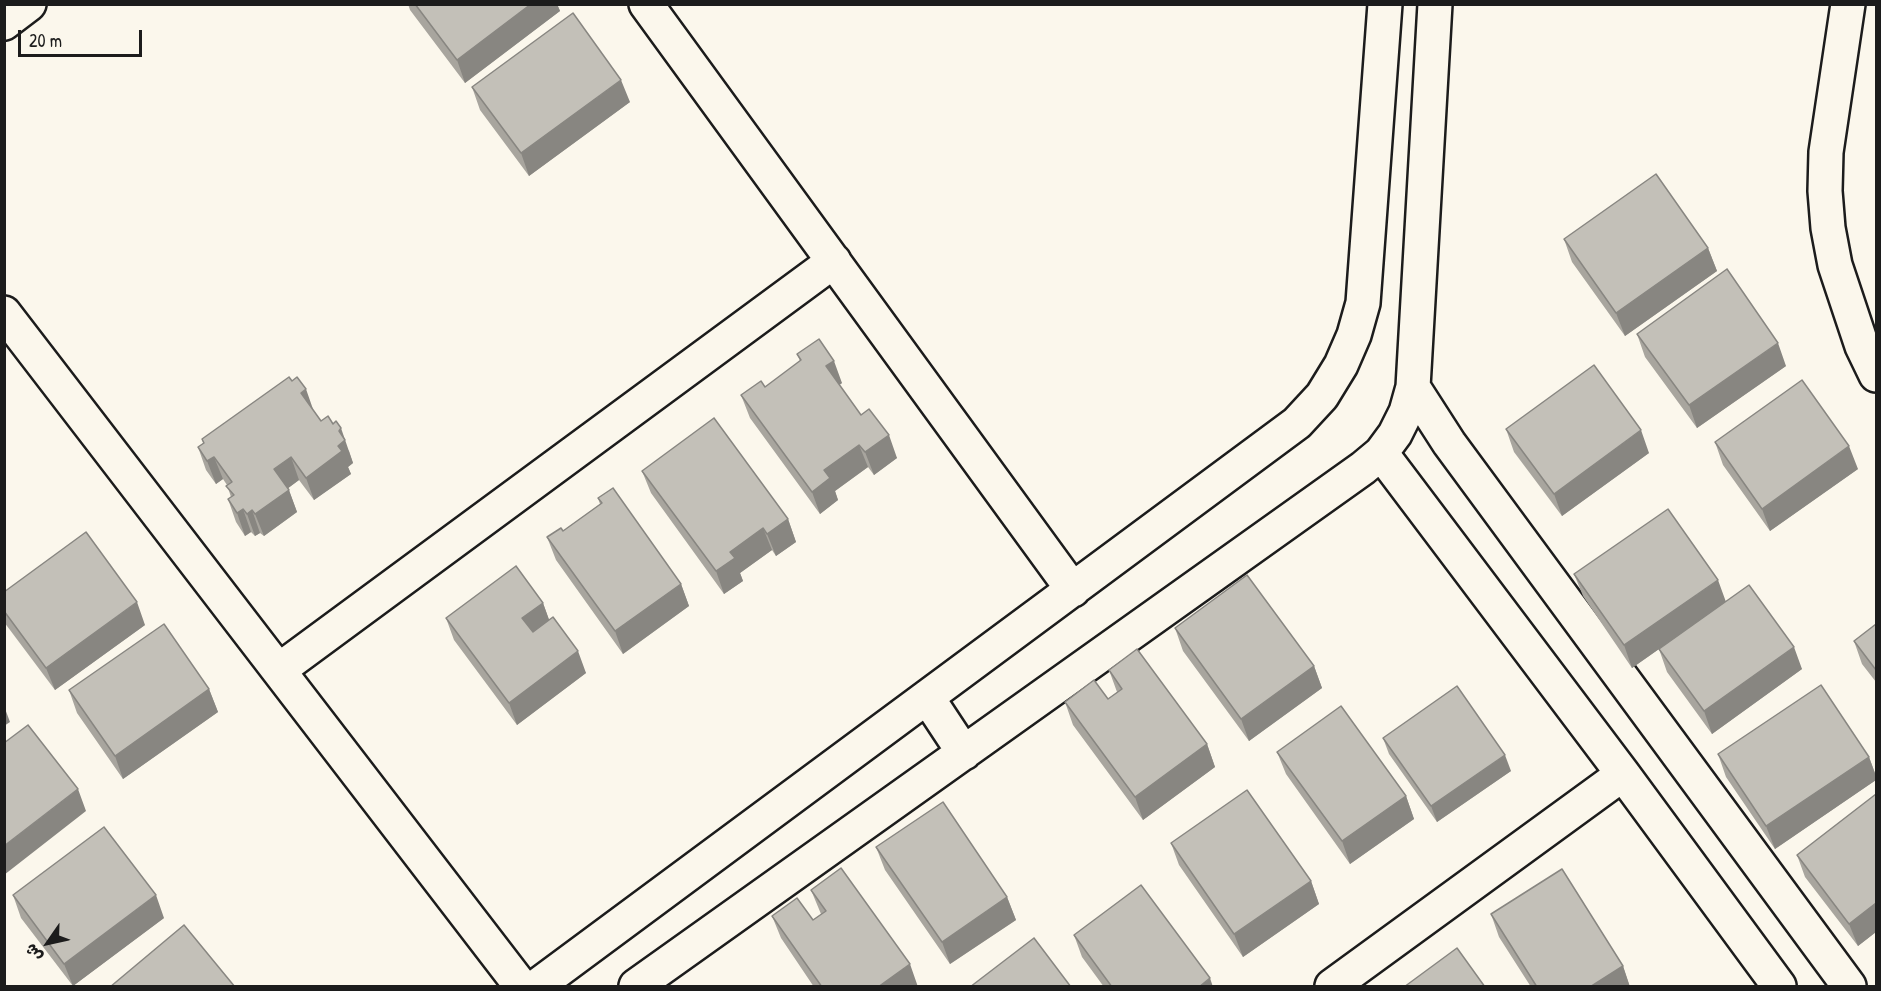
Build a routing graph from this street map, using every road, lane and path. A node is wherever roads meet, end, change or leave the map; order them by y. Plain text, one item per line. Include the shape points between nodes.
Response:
1 (29, 4) edge
2 (646, 4) edge
3 (1385, 4) edge
4 (1435, 4) edge
5 (1848, 4) edge
6 (4, 23) edge
7 (834, 261) junction
8 (4, 313) edge
9 (1876, 375) edge
10 (1413, 387) junction
11 (1381, 453) junction
12 (1072, 590) junction
13 (279, 670) junction
14 (927, 697) junction
15 (964, 753) junction
16 (1623, 774) junction
17 (520, 987) edge
18 (537, 987) edge
19 (636, 987) edge
20 (1332, 987) edge
21 (1779, 987) edge
22 (1849, 987) edge

1 - 6 street
2 - 7 street
3 - 12 street via 1363,303 1341,365 1322,396 1297,423
4 - 10 street
5 - 9 street via 1826,152 1827,219 1834,265
7 - 12 street
7 - 13 street
8 - 13 street
10 - 11 street via 1406,412
10 - 22 street via 1456,453
11 - 15 street
11 - 16 street
12 - 14 street
13 - 17 street
14 - 15 street
14 - 18 street
15 - 19 street
16 - 20 street
16 - 21 street

